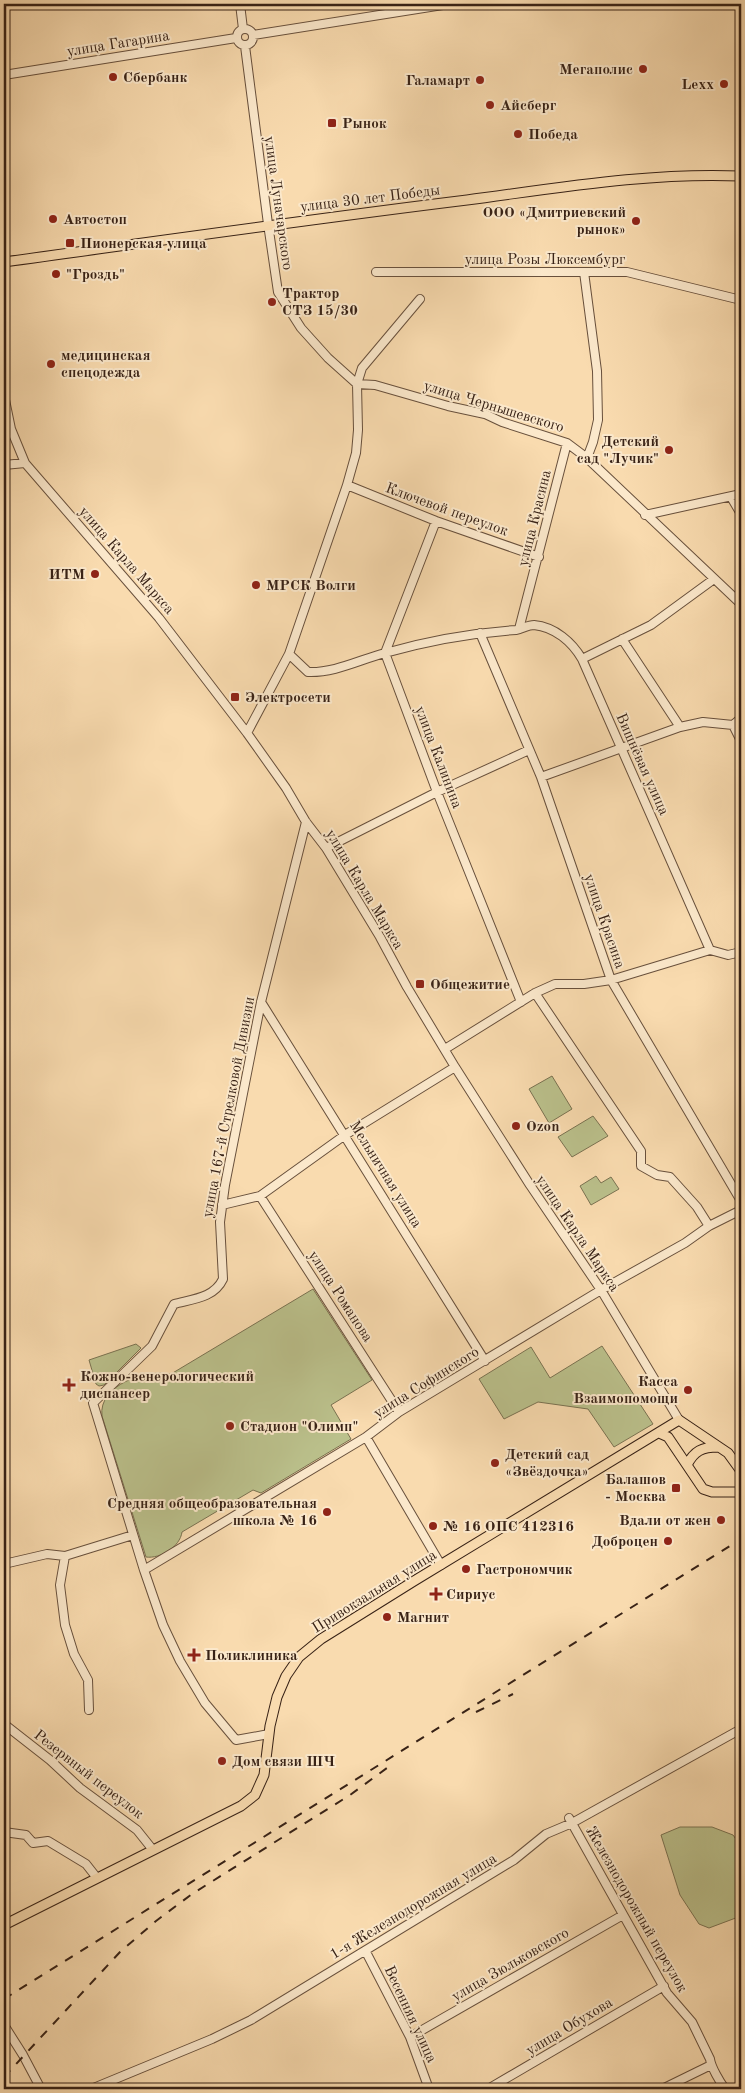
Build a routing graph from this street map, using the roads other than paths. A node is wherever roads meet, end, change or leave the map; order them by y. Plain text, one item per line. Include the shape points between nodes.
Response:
1 (240, 4) edge
2 (448, 4) edge
3 (243, 29) junction
4 (253, 35) junction
5 (236, 38) junction
6 (245, 46) junction
7 (4, 75) edge
8 (741, 176) edge
9 (268, 224) junction
10 (4, 262) edge
11 (376, 272) dead end
12 (584, 272) junction
13 (420, 299) dead end
14 (741, 300) edge
15 (357, 384) junction
16 (4, 395) edge
17 (567, 443) junction
18 (586, 458) junction
19 (25, 463) junction
20 (4, 465) edge
21 (347, 485) junction
22 (741, 494) edge
23 (731, 497) junction
24 (741, 514) edge
25 (645, 515) junction
26 (436, 521) junction
27 (539, 556) junction
28 (714, 579) junction
29 (741, 604) edge
30 (519, 629) junction
31 (480, 632) junction
32 (622, 639) junction
33 (385, 653) junction
34 (289, 654) junction
35 (582, 658) junction
36 (741, 718) edge
37 (733, 725) junction
38 (680, 727) junction
39 (247, 733) junction
40 (741, 741) edge
41 (622, 749) junction
42 (529, 750) junction
43 (541, 777) junction
44 (437, 792) junction
45 (306, 822) junction
46 (326, 848) junction
47 (710, 950) junction
48 (741, 952) edge
49 (611, 980) junction
50 (536, 993) junction
51 (261, 1002) junction
52 (521, 1002) junction
53 (445, 1049) junction
54 (455, 1067) junction
55 (345, 1135) junction
56 (260, 1196) junction
57 (741, 1201) edge
58 (222, 1205) junction
59 (741, 1210) edge
60 (710, 1226) junction
61 (601, 1290) junction
62 (485, 1361) junction
63 (399, 1412) junction
64 (679, 1420) junction
65 (659, 1433) junction
66 (366, 1437) junction
67 (718, 1447) junction
68 (687, 1465) junction
69 (741, 1471) edge
70 (741, 1492) edge
71 (133, 1536) junction
72 (65, 1556) junction
73 (4, 1564) edge
74 (441, 1565) junction
75 (144, 1570) junction
76 (89, 1710) dead end
77 (4, 1724) edge
78 (741, 1729) edge
79 (269, 1734) junction
80 (570, 1820) junction
81 (4, 1832) edge
82 (153, 1850) junction
83 (97, 1878) junction
84 (623, 1915) junction
85 (4, 1925) edge
86 (366, 1952) junction
87 (664, 1986) junction
88 (4, 2025) edge
89 (410, 2037) junction
90 (711, 2065) junction
91 (111, 2085) edge
92 (41, 2089) edge
93 (91, 2089) edge
94 (429, 2089) edge
95 (488, 2089) edge
96 (662, 2089) edge
97 (725, 2089) edge

1 - 3 street
2 - 4 street
3 - 4 street
3 - 5 street
4 - 6 street via 253,40
5 - 6 street
5 - 7 street, улица Гагарина
6 - 9 street, улица Луначарского
8 - 9 main road, улица 30 лет Победы via 704,174 590,184
9 - 10 main road, улица 30 лет Победы
9 - 15 street, улица Луначарского via 278,292 301,328
11 - 12 street, улица Розы Люксембург
12 - 14 street, улица Розы Люксембург via 627,272
12 - 18 street via 597,371 598,420
13 - 15 street via 362,368
15 - 17 street, улица Чернышевского via 375,385 485,414
15 - 21 street via 356,453
16 - 19 street, улица Карла Маркса via 11,429
17 - 18 street, улица Чернышевского
17 - 27 street, улица Красина
18 - 25 street, улица Чернышевского
19 - 20 street
19 - 39 street, улица Карла Маркса via 159,618
21 - 26 street, Ключевой переулок
21 - 34 street
22 - 23 street
23 - 24 street
23 - 25 street
25 - 28 street, улица Чернышевского
26 - 27 street, Ключевой переулок
26 - 33 street
27 - 30 street, улица Красина
28 - 29 street, улица Чернышевского
28 - 32 street via 651,625
30 - 31 street, Вишнёвая улица
30 - 35 street, Вишнёвая улица via 533,625 550,630 573,645
31 - 33 street, Вишнёвая улица
31 - 42 street, улица Красина
32 - 35 street
32 - 38 street
33 - 34 street, Вишнёвая улица via 324,672 308,672
33 - 44 street, улица Калинина
34 - 39 street
35 - 41 street, Вишнёвая улица
36 - 37 street
37 - 38 street via 703,722
37 - 40 street
38 - 41 street
39 - 45 street, улица Карла Маркса
41 - 43 street
41 - 47 street, Вишнёвая улица
42 - 43 street, улица Красина
42 - 44 street
43 - 49 street, улица Красина
44 - 46 street
44 - 52 street, улица Калинина
45 - 46 street, улица Карла Маркса
45 - 51 street, улица 167-й Стрелковой Дивизии
46 - 53 street, улица Карла Маркса
47 - 48 street via 728,955
47 - 49 street
49 - 50 street via 556,984
49 - 57 street, улица Красина
50 - 52 street
50 - 60 street via 641,1151 641,1166 657,1175 670,1177
51 - 55 street, Мельничная улица
51 - 58 street, улица 167-й Стрелковой Дивизии
52 - 53 street
53 - 54 street, улица Карла Маркса
54 - 55 street
54 - 61 street, улица Карла Маркса
55 - 56 street
55 - 62 street, Мельничная улица
56 - 58 street
56 - 63 street, улица Романова
58 - 71 street, улица 167-й Стрелковой Дивизии via 223,1279 220,1287 213,1293 174,1304 152,1346 93,1403
59 - 60 street, улица Софинского
60 - 61 street, улица Софинского
61 - 62 street, улица Софинского
61 - 64 street, улица Карла Маркса
62 - 63 street, улица Софинского
63 - 66 street, улица Софинского
64 - 65 main road, Привокзальная улица
64 - 67 main road
65 - 68 main road via 668,1438
65 - 74 main road, Привокзальная улица
66 - 74 street
66 - 75 street, улица Софинского
67 - 68 main road via 706,1447 692,1454
67 - 69 main road via 728,1453
68 - 70 main road via 703,1489
71 - 72 street
71 - 75 street, улица 167-й Стрелковой Дивизии
72 - 73 street via 47,1554
72 - 76 street via 60,1585 65,1625 74,1654 88,1680
74 - 79 main road, Привокзальная улица via 321,1639 299,1657 277,1696
75 - 79 street via 163,1625 206,1703 236,1740
77 - 82 street, Резервный переулок via 80,1788 137,1830
78 - 80 street, 1-я Железнодорожная улица
79 - 82 main road, Привокзальная улица via 264,1775 255,1795 241,1806
80 - 84 street, Железнодорожный переулок
80 - 86 street, 1-я Железнодорожная улица via 546,1834 514,1860
81 - 83 street via 26,1835 33,1843 48,1842 86,1864
82 - 83 main road, Привокзальная улица
83 - 85 main road, Привокзальная улица
84 - 87 street, Железнодорожный переулок
84 - 89 street, улица Зюльковского
86 - 89 street, Весенняя улица
86 - 91 street, 1-я Железнодорожная улица via 245,2023
87 - 90 street, Железнодорожный переулок via 692,2022
87 - 95 street, улица Обухова
88 - 92 street
89 - 94 street, Весенняя улица
90 - 96 street
90 - 97 street, Железнодорожный переулок
91 - 93 street, 1-я Железнодорожная улица

